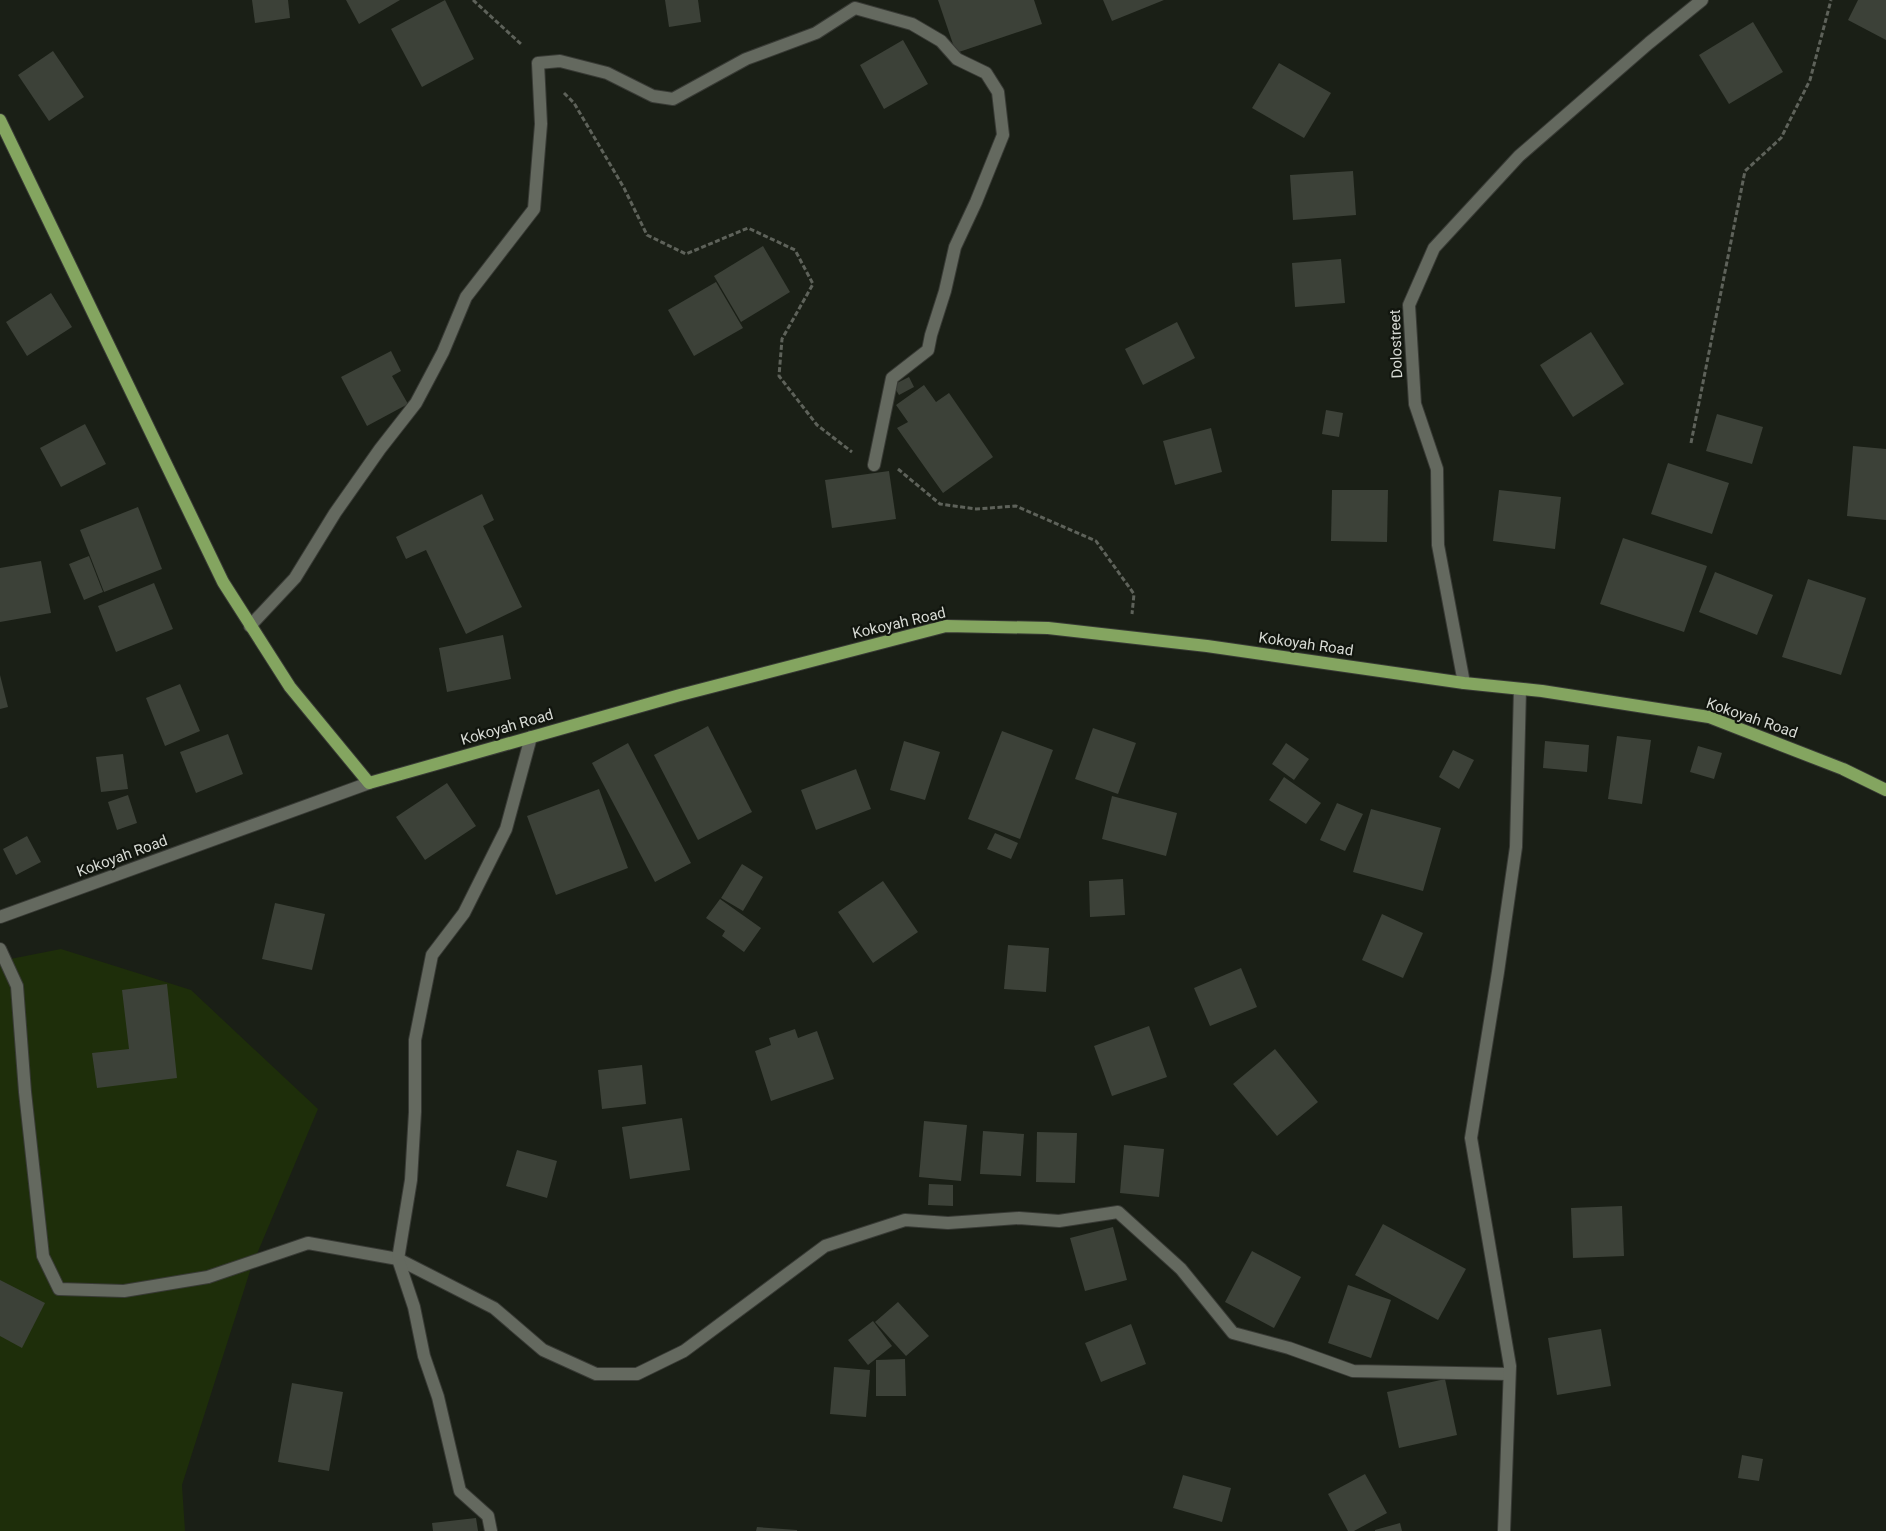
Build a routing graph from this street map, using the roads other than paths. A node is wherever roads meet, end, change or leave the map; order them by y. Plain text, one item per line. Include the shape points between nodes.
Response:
1 (1702, 0) edge
2 (0, 120) edge
3 (874, 465) road end
4 (250, 626) junction
5 (1464, 684) junction
6 (1520, 689) junction
7 (531, 737) junction
8 (369, 783) junction
9 (1886, 790) edge
10 (0, 917) edge
11 (0, 949) edge
12 (398, 1259) junction
13 (1509, 1374) junction
14 (491, 1531) edge
15 (1504, 1531) edge

1 - 5 street, Dolostreet via 1519,156 1434,248 1409,305 1415,404 1437,469 1438,546
2 - 4 main road via 223,582
3 - 4 street via 892,378 928,350 955,247 1003,136 998,92 986,73 957,59 941,41 912,24 855,8 816,33 746,58 673,99 653,96 607,73 560,61 538,63 541,124 534,209 466,297 443,352 416,403 335,513 295,578
4 - 8 main road via 290,687
5 - 6 main road, Kokoyah Road
5 - 7 main road, Kokoyah Road via 1130,637 1048,628 946,626
6 - 9 main road, Kokoyah Road via 1709,717 1843,769
6 - 13 street via 1516,847 1471,1138
7 - 8 main road, Kokoyah Road
7 - 12 street via 506,829 464,913 432,955 415,1040 411,1180
8 - 10 street, Kokoyah Road
11 - 12 street via 17,986 43,1256 59,1289 124,1291 208,1277 308,1243
12 - 13 street via 494,1308 543,1350 596,1374 637,1374 684,1351 825,1246 906,1220 948,1223 1019,1218 1059,1222 1118,1212 1181,1268 1233,1333 1353,1370
12 - 14 street via 414,1307 460,1491 488,1516
13 - 15 street

